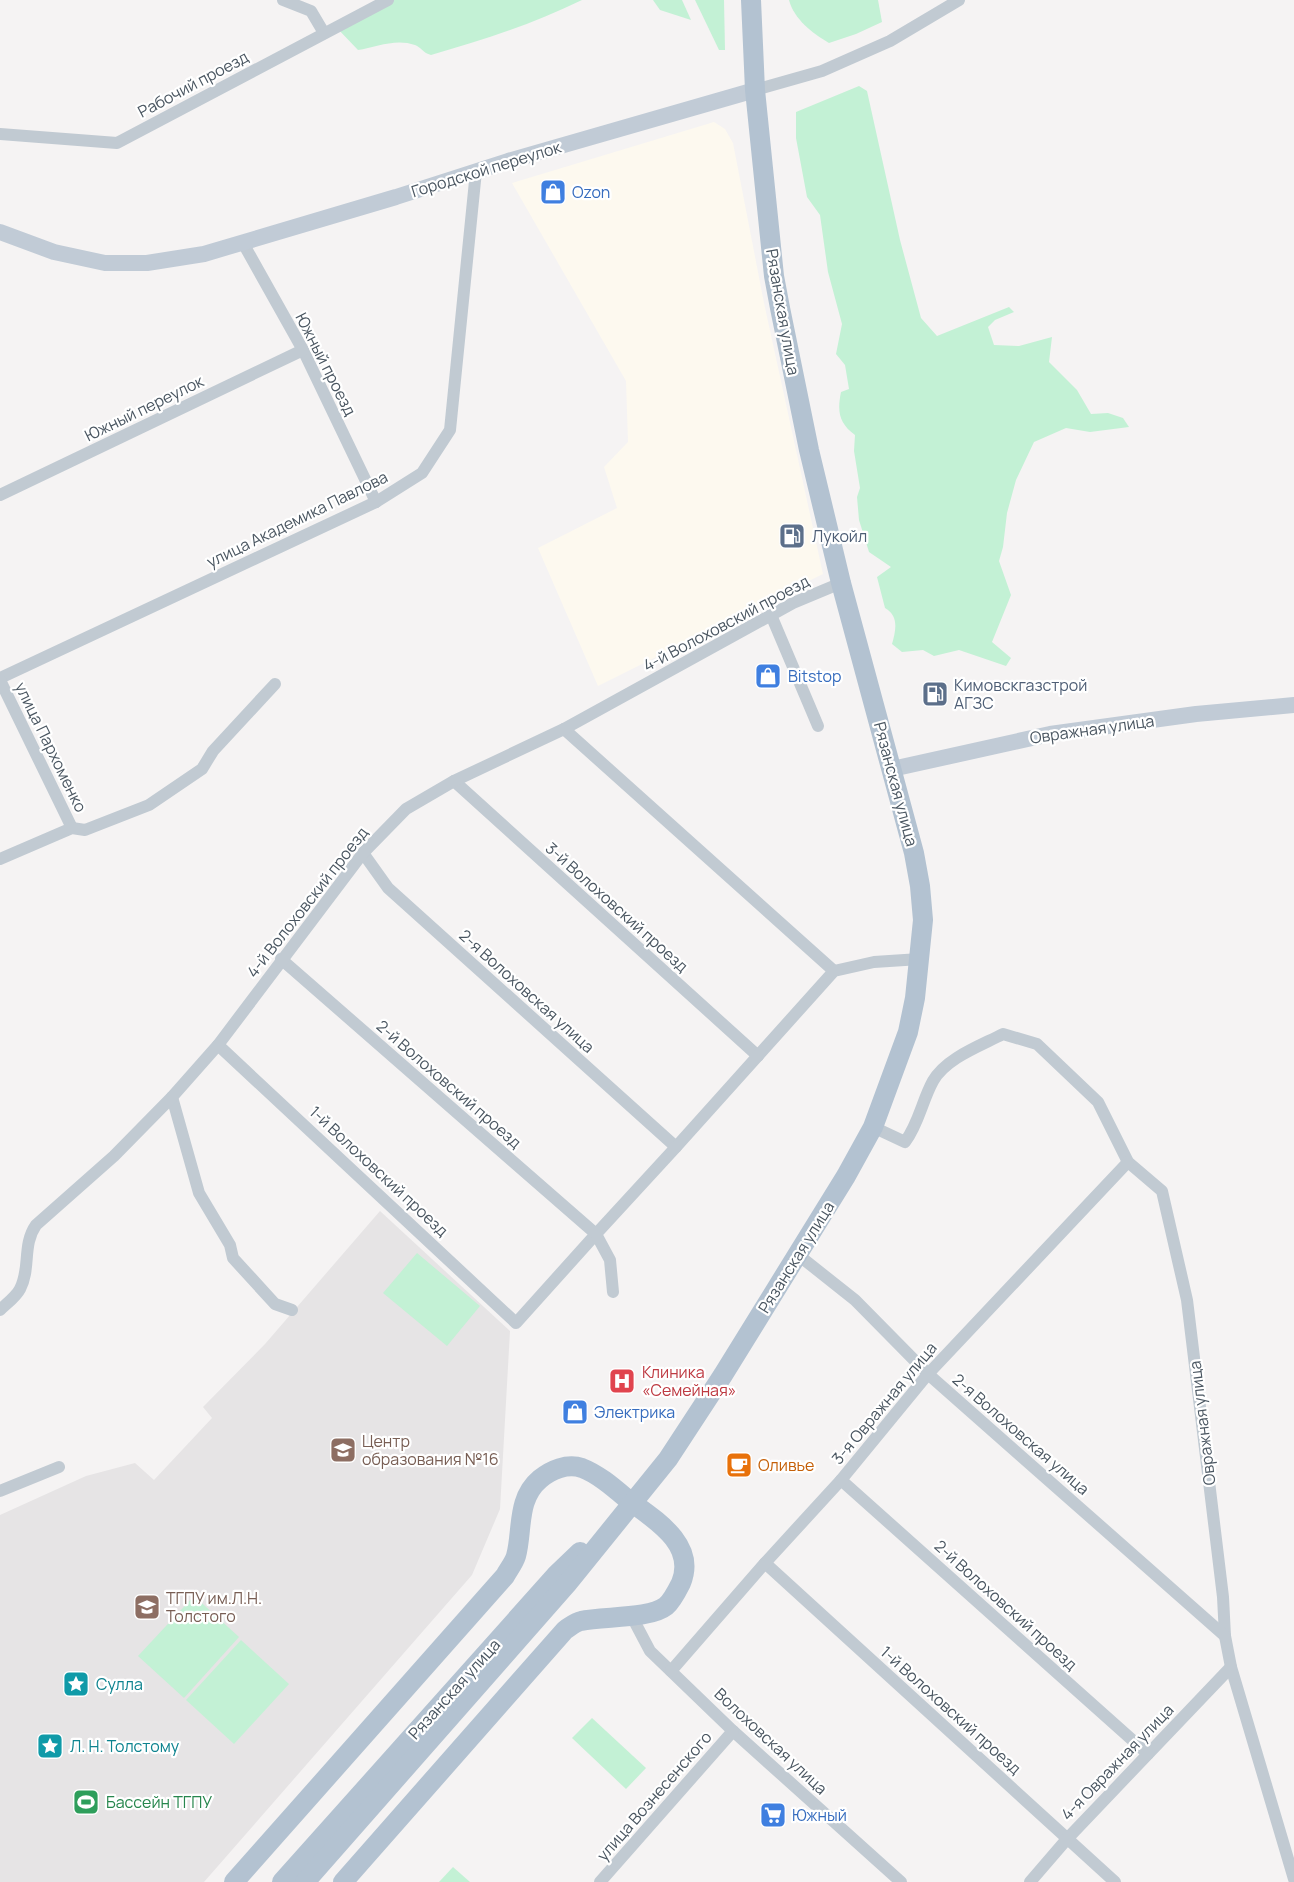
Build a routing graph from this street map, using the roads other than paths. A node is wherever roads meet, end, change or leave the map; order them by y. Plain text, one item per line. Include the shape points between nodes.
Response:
1 (283, 0) edge
2 (388, 0) edge
3 (751, 0) edge
4 (959, 0) edge
5 (324, 33) junction
6 (755, 90) junction
7 (0, 134) edge
8 (476, 171) junction
9 (0, 231) edge
10 (243, 243) junction
11 (303, 350) junction
12 (0, 495) edge
13 (376, 502) junction
14 (841, 583) junction
15 (771, 615) junction
16 (0, 679) edge
17 (275, 684) dead end
18 (1294, 705) edge
19 (818, 726) dead end
20 (564, 729) junction
21 (892, 769) junction
22 (454, 781) junction
23 (72, 828) junction
24 (363, 853) junction
25 (0, 859) edge
26 (281, 959) junction
27 (920, 959) junction
28 (834, 971) junction
29 (218, 1045) junction
30 (758, 1056) junction
31 (172, 1096) junction
32 (873, 1127) junction
33 (676, 1147) junction
34 (1128, 1162) junction
35 (596, 1234) junction
36 (797, 1254) junction
37 (613, 1292) dead end
38 (0, 1310) edge
39 (292, 1310) dead end
40 (928, 1374) junction
41 (59, 1467) dead end
42 (841, 1480) junction
43 (0, 1491) edge
44 (633, 1503) junction
45 (765, 1563) junction
46 (631, 1615) junction
47 (565, 1630) junction
48 (1225, 1636) junction
49 (512, 1649) junction
50 (1231, 1667) junction
51 (671, 1671) junction
52 (733, 1731) junction
53 (1148, 1754) junction
54 (1067, 1839) junction
55 (1294, 1879) edge
56 (234, 1882) edge
57 (282, 1882) edge
58 (305, 1882) edge
59 (343, 1882) edge
60 (600, 1882) edge
61 (901, 1882) edge
62 (1030, 1882) edge
63 (1115, 1882) edge

1 - 5 street via 311,11
2 - 5 street, Рабочий проезд
3 - 6 main road, Рязанская улица
4 - 6 street, Городской переулок via 890,42 822,71
5 - 7 street, Рабочий проезд via 117,143
6 - 8 main road, Городской переулок
6 - 14 main road, Рязанская улица via 774,276 808,450
8 - 10 main road, Городской переулок
8 - 13 street, улица Академика Павлова via 450,430 422,474
9 - 10 main road, Городской переулок via 54,252 105,263 147,263
10 - 11 street, Южный проезд
11 - 12 street, Южный переулок
11 - 13 street, Южный проезд
13 - 16 street, улица Академика Павлова
14 - 15 street, 4-й Волоховский проезд
14 - 21 main road, Рязанская улица
15 - 19 street
15 - 20 street, 4-й Волоховский проезд
16 - 23 street, улица Пархоменко
17 - 23 street via 213,751 202,769 149,805 85,831
18 - 21 main road, Овражная улица via 1050,734
20 - 22 street, 4-й Волоховский проезд
20 - 28 street
21 - 27 main road, Рязанская улица via 920,886
22 - 24 street, 4-й Волоховский проезд via 406,809
22 - 30 street, 3-й Волоховский проезд
23 - 25 street
24 - 26 street, 4-й Волоховский проезд
24 - 33 street, 2-я Волоховская улица via 388,888
26 - 29 street, 4-й Волоховский проезд
26 - 35 street, 2-й Волоховский проезд
27 - 28 street via 874,962
27 - 32 main road, Рязанская улица via 908,1032
28 - 30 street
29 - 31 street, 4-й Волоховский проезд
29 - 35 street, 1-й Волоховский проезд via 516,1323
30 - 33 street
31 - 38 street, 4-й Волоховский проезд via 114,1156 36,1225 29,1234 20,1290
31 - 39 street via 199,1193 230,1245 233,1258 275,1304
32 - 34 street, Овражная улица via 905,1142 914,1130 933,1080 953,1061 1003,1034 1037,1044 1098,1102
32 - 36 main road, Рязанская улица
33 - 35 street
34 - 40 street, 3-я Овражная улица
34 - 48 street, Овражная улица via 1162,1191 1187,1299
35 - 37 street via 610,1260
36 - 40 street, 2-я Волоховская улица via 855,1300
36 - 44 main road, Рязанская улица via 668,1459
40 - 42 street, 3-я Овражная улица
40 - 48 street, 2-я Волоховская улица
41 - 43 street
42 - 45 street, 3-я Овражная улица
42 - 53 street, 2-й Волоховский проезд
44 - 46 main road via 668,1531 685,1559 684,1576 665,1607 649,1614
44 - 49 main road, Рязанская улица
44 - 56 main road via 581,1468 564,1466 538,1480 521,1511 516,1557 505,1576
44 - 57 main road, Рязанская улица via 557,1574
45 - 51 street, 3-я Овражная улица
45 - 54 street, 1-й Волоховский проезд
46 - 47 main road via 578,1621
46 - 51 street, Волоховская улица via 650,1652
47 - 49 main road
47 - 59 main road
48 - 50 street, Овражная улица
49 - 58 main road, Рязанская улица
50 - 53 street, 4-я Овражная улица
50 - 55 street, Овражная улица
51 - 52 street, Волоховская улица
52 - 60 street, улица Вознесенского
52 - 61 street, Волоховская улица
53 - 54 street, 4-я Овражная улица
54 - 62 street, 4-я Овражная улица
54 - 63 street, 1-й Волоховский проезд

